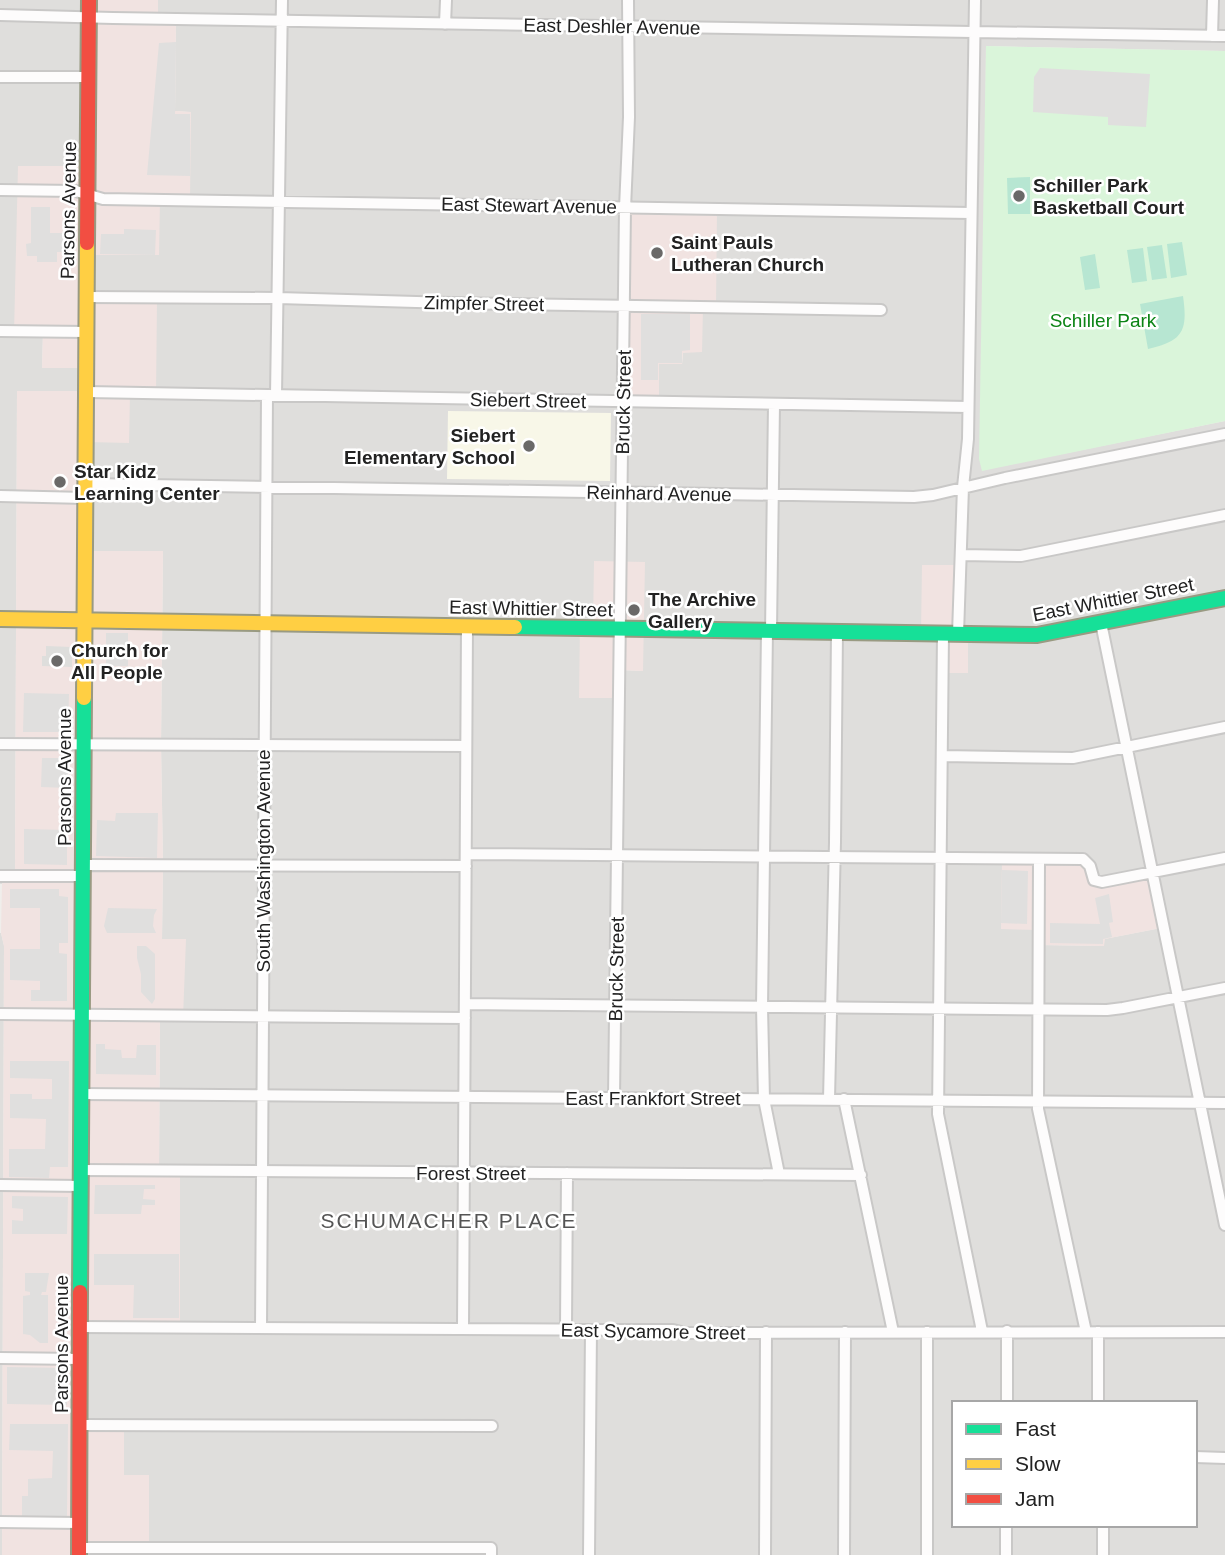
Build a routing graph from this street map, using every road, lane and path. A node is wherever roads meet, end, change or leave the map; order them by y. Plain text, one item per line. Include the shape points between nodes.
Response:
1 (89, 0) edge
2 (282, 0) edge
3 (446, 0) edge
4 (628, 0) edge
5 (975, 0) edge
6 (1213, 0) edge
7 (0, 15) edge
8 (89, 17) junction
9 (281, 20) junction
10 (445, 24) junction
11 (628, 25) junction
12 (975, 32) junction
13 (1212, 36) junction
14 (1225, 36) edge
15 (0, 77) edge
16 (88, 78) junction
17 (0, 190) edge
18 (88, 195) junction
19 (279, 202) junction
20 (625, 208) junction
21 (971, 212) junction
22 (86, 296) junction
23 (278, 298) junction
24 (625, 306) junction
25 (881, 310) dead end
26 (0, 331) edge
27 (87, 332) junction
28 (87, 392) junction
29 (272, 395) junction
30 (623, 402) junction
31 (774, 404) junction
32 (968, 407) junction
33 (1225, 434) edge
34 (266, 487) junction
35 (964, 487) junction
36 (86, 491) junction
37 (621, 493) junction
38 (773, 495) junction
39 (0, 496) edge
40 (1225, 515) edge
41 (961, 555) junction
42 (1225, 598) edge
43 (0, 619) edge
44 (85, 619) junction
45 (266, 623) junction
46 (1101, 623) junction
47 (467, 626) junction
48 (619, 628) junction
49 (769, 631) junction
50 (837, 632) junction
51 (951, 634) junction
52 (1225, 727) edge
53 (0, 744) edge
54 (84, 744) junction
55 (264, 744) junction
56 (466, 746) junction
57 (1126, 747) junction
58 (942, 756) junction
59 (617, 855) junction
60 (764, 857) junction
61 (835, 857) junction
62 (940, 858) junction
63 (1225, 858) edge
64 (1039, 859) junction
65 (466, 860) junction
66 (263, 865) junction
67 (83, 871) junction
68 (1152, 873) junction
69 (0, 876) edge
70 (1225, 988) edge
71 (1178, 998) junction
72 (465, 1004) junction
73 (615, 1005) junction
74 (762, 1007) junction
75 (831, 1007) junction
76 (939, 1008) junction
77 (1038, 1009) junction
78 (0, 1014) edge
79 (82, 1015) junction
80 (263, 1016) junction
81 (465, 1018) junction
82 (82, 1094) junction
83 (262, 1094) junction
84 (466, 1096) junction
85 (614, 1098) junction
86 (764, 1099) junction
87 (829, 1099) junction
88 (844, 1099) junction
89 (938, 1100) junction
90 (1038, 1101) junction
91 (1199, 1103) junction
92 (1225, 1103) edge
93 (81, 1170) junction
94 (261, 1171) junction
95 (464, 1172) junction
96 (567, 1173) junction
97 (779, 1174) junction
98 (861, 1175) junction
99 (0, 1185) edge
100 (81, 1186) junction
101 (1225, 1225) edge
102 (80, 1327) junction
103 (261, 1328) junction
104 (463, 1329) junction
105 (566, 1329) junction
106 (591, 1330) junction
107 (982, 1331) junction
108 (1007, 1331) junction
109 (766, 1332) junction
110 (845, 1332) junction
111 (892, 1332) junction
112 (928, 1332) junction
113 (1086, 1332) junction
114 (1098, 1332) junction
115 (1225, 1332) edge
116 (0, 1358) edge
117 (80, 1359) junction
118 (1007, 1401) edge
119 (1098, 1401) edge
120 (80, 1425) junction
121 (492, 1426) dead end
122 (1197, 1457) edge
123 (1225, 1458) edge
124 (0, 1522) edge
125 (79, 1523) junction
126 (1006, 1527) edge
127 (1103, 1527) edge
128 (79, 1552) edge
129 (491, 1552) edge
130 (589, 1555) edge
131 (765, 1555) edge
132 (844, 1555) edge
133 (926, 1555) edge
134 (1006, 1555) edge
135 (1103, 1555) edge

1 - 8 main road, Parsons Avenue
2 - 9 street, South Washington Avenue
3 - 10 street
4 - 11 street, Bruck Street
5 - 12 street
6 - 13 street
7 - 8 street, East Deshler Avenue
8 - 9 street, East Deshler Avenue
8 - 16 main road, Parsons Avenue
9 - 10 street, East Deshler Avenue
9 - 19 street, South Washington Avenue
10 - 11 street, East Deshler Avenue
11 - 12 street, East Deshler Avenue
11 - 20 street, Bruck Street
12 - 13 street, East Deshler Avenue
12 - 21 street
13 - 14 street, East Deshler Avenue
15 - 16 street
16 - 18 main road, Parsons Avenue
17 - 18 street, East Stewart Avenue
18 - 19 street, East Stewart Avenue
18 - 22 main road, Parsons Avenue
19 - 20 street, East Stewart Avenue
19 - 23 street, South Washington Avenue
20 - 21 street, East Stewart Avenue
20 - 24 street, Bruck Street
21 - 32 street
22 - 23 street, Zimpfer Street
22 - 27 main road, Parsons Avenue
23 - 24 street, Zimpfer Street
23 - 29 street, South Washington Avenue
24 - 25 street, Zimpfer Street
24 - 30 street, Bruck Street
26 - 27 street
27 - 28 main road, Parsons Avenue
28 - 29 street, Siebert Street
28 - 36 main road, Parsons Avenue
29 - 30 street, Siebert Street
29 - 34 street, South Washington Avenue
30 - 31 street, Siebert Street
30 - 37 street, Bruck Street
31 - 32 street, Siebert Street
31 - 38 street
32 - 35 street
33 - 35 street, Reinhard Avenue
34 - 36 street, Reinhard Avenue
34 - 37 street, Reinhard Avenue
34 - 45 street, South Washington Avenue
35 - 38 street, Reinhard Avenue via 914,497
35 - 41 street
36 - 39 street, Reinhard Avenue
36 - 44 main road, Parsons Avenue
37 - 38 street, Reinhard Avenue
37 - 48 street, Bruck Street
38 - 49 street
40 - 41 street via 1021,556
41 - 51 street
42 - 46 main road, East Whittier Street
43 - 44 main road, East Whittier Street
44 - 45 main road, East Whittier Street
44 - 54 main road, Parsons Avenue
45 - 47 main road, East Whittier Street
45 - 55 street, South Washington Avenue
46 - 51 main road, East Whittier Street via 1037,635
46 - 57 street
47 - 48 main road, East Whittier Street
47 - 56 street
48 - 49 main road, East Whittier Street
48 - 59 street, Bruck Street
49 - 50 main road, East Whittier Street
49 - 60 street
50 - 51 main road, East Whittier Street
50 - 61 street
51 - 58 street
52 - 57 street
53 - 54 street
54 - 55 street
54 - 67 main road, Parsons Avenue
55 - 56 street
55 - 66 street, South Washington Avenue
56 - 65 street
57 - 58 street via 1073,758
57 - 68 street
58 - 62 street
59 - 60 street
59 - 65 street
59 - 73 street, Bruck Street
60 - 61 street
60 - 74 street
61 - 62 street
61 - 75 street
62 - 64 street
62 - 76 street
63 - 68 street
64 - 68 street via 1083,859 1094,880 1102,882
64 - 77 street
65 - 66 street
65 - 72 street
66 - 67 street
66 - 80 street, South Washington Avenue
67 - 69 street
67 - 79 main road, Parsons Avenue
68 - 71 street
70 - 71 street
71 - 77 street via 1113,1010
71 - 91 street
72 - 73 street
72 - 81 street
73 - 74 street
73 - 85 street, Bruck Street
74 - 75 street
74 - 86 street
75 - 76 street
75 - 87 street
76 - 77 street
76 - 89 street
77 - 90 street
78 - 79 street
79 - 80 street
79 - 82 main road, Parsons Avenue
80 - 81 street
80 - 83 street, South Washington Avenue
81 - 84 street
82 - 83 street, East Frankfort Street
82 - 93 main road, Parsons Avenue
83 - 84 street, East Frankfort Street
83 - 94 street, South Washington Avenue
84 - 85 street, East Frankfort Street
84 - 95 street
85 - 86 street, East Frankfort Street
86 - 87 street, East Frankfort Street
86 - 97 street
87 - 88 street, East Frankfort Street
88 - 89 street, East Frankfort Street
88 - 98 street
89 - 90 street, East Frankfort Street
89 - 107 street
90 - 91 street, East Frankfort Street
90 - 113 street
91 - 92 street, East Frankfort Street
91 - 101 street
93 - 94 street, Forest Street
93 - 100 main road, Parsons Avenue
94 - 95 street, Forest Street
94 - 103 street, South Washington Avenue
95 - 96 street, Forest Street
95 - 104 street
96 - 97 street, Forest Street
96 - 105 street
97 - 98 street, Forest Street
98 - 111 street
99 - 100 street
100 - 102 main road, Parsons Avenue
102 - 103 street, East Sycamore Street
102 - 117 main road, Parsons Avenue
103 - 104 street, East Sycamore Street
104 - 105 street, East Sycamore Street
105 - 106 street, East Sycamore Street
106 - 109 street, East Sycamore Street
106 - 130 street
107 - 108 street, East Sycamore Street
107 - 112 street, East Sycamore Street
108 - 113 street, East Sycamore Street
108 - 118 street
109 - 110 street, East Sycamore Street
109 - 131 street
110 - 111 street, East Sycamore Street
110 - 132 street
111 - 112 street, East Sycamore Street
112 - 133 street
113 - 114 street, East Sycamore Street
114 - 115 street, East Sycamore Street
114 - 119 street
116 - 117 street
117 - 120 main road, Parsons Avenue
120 - 121 street
120 - 125 main road, Parsons Avenue
122 - 123 street
124 - 125 street
125 - 128 main road, Parsons Avenue
126 - 134 street
127 - 135 street
128 - 129 street

